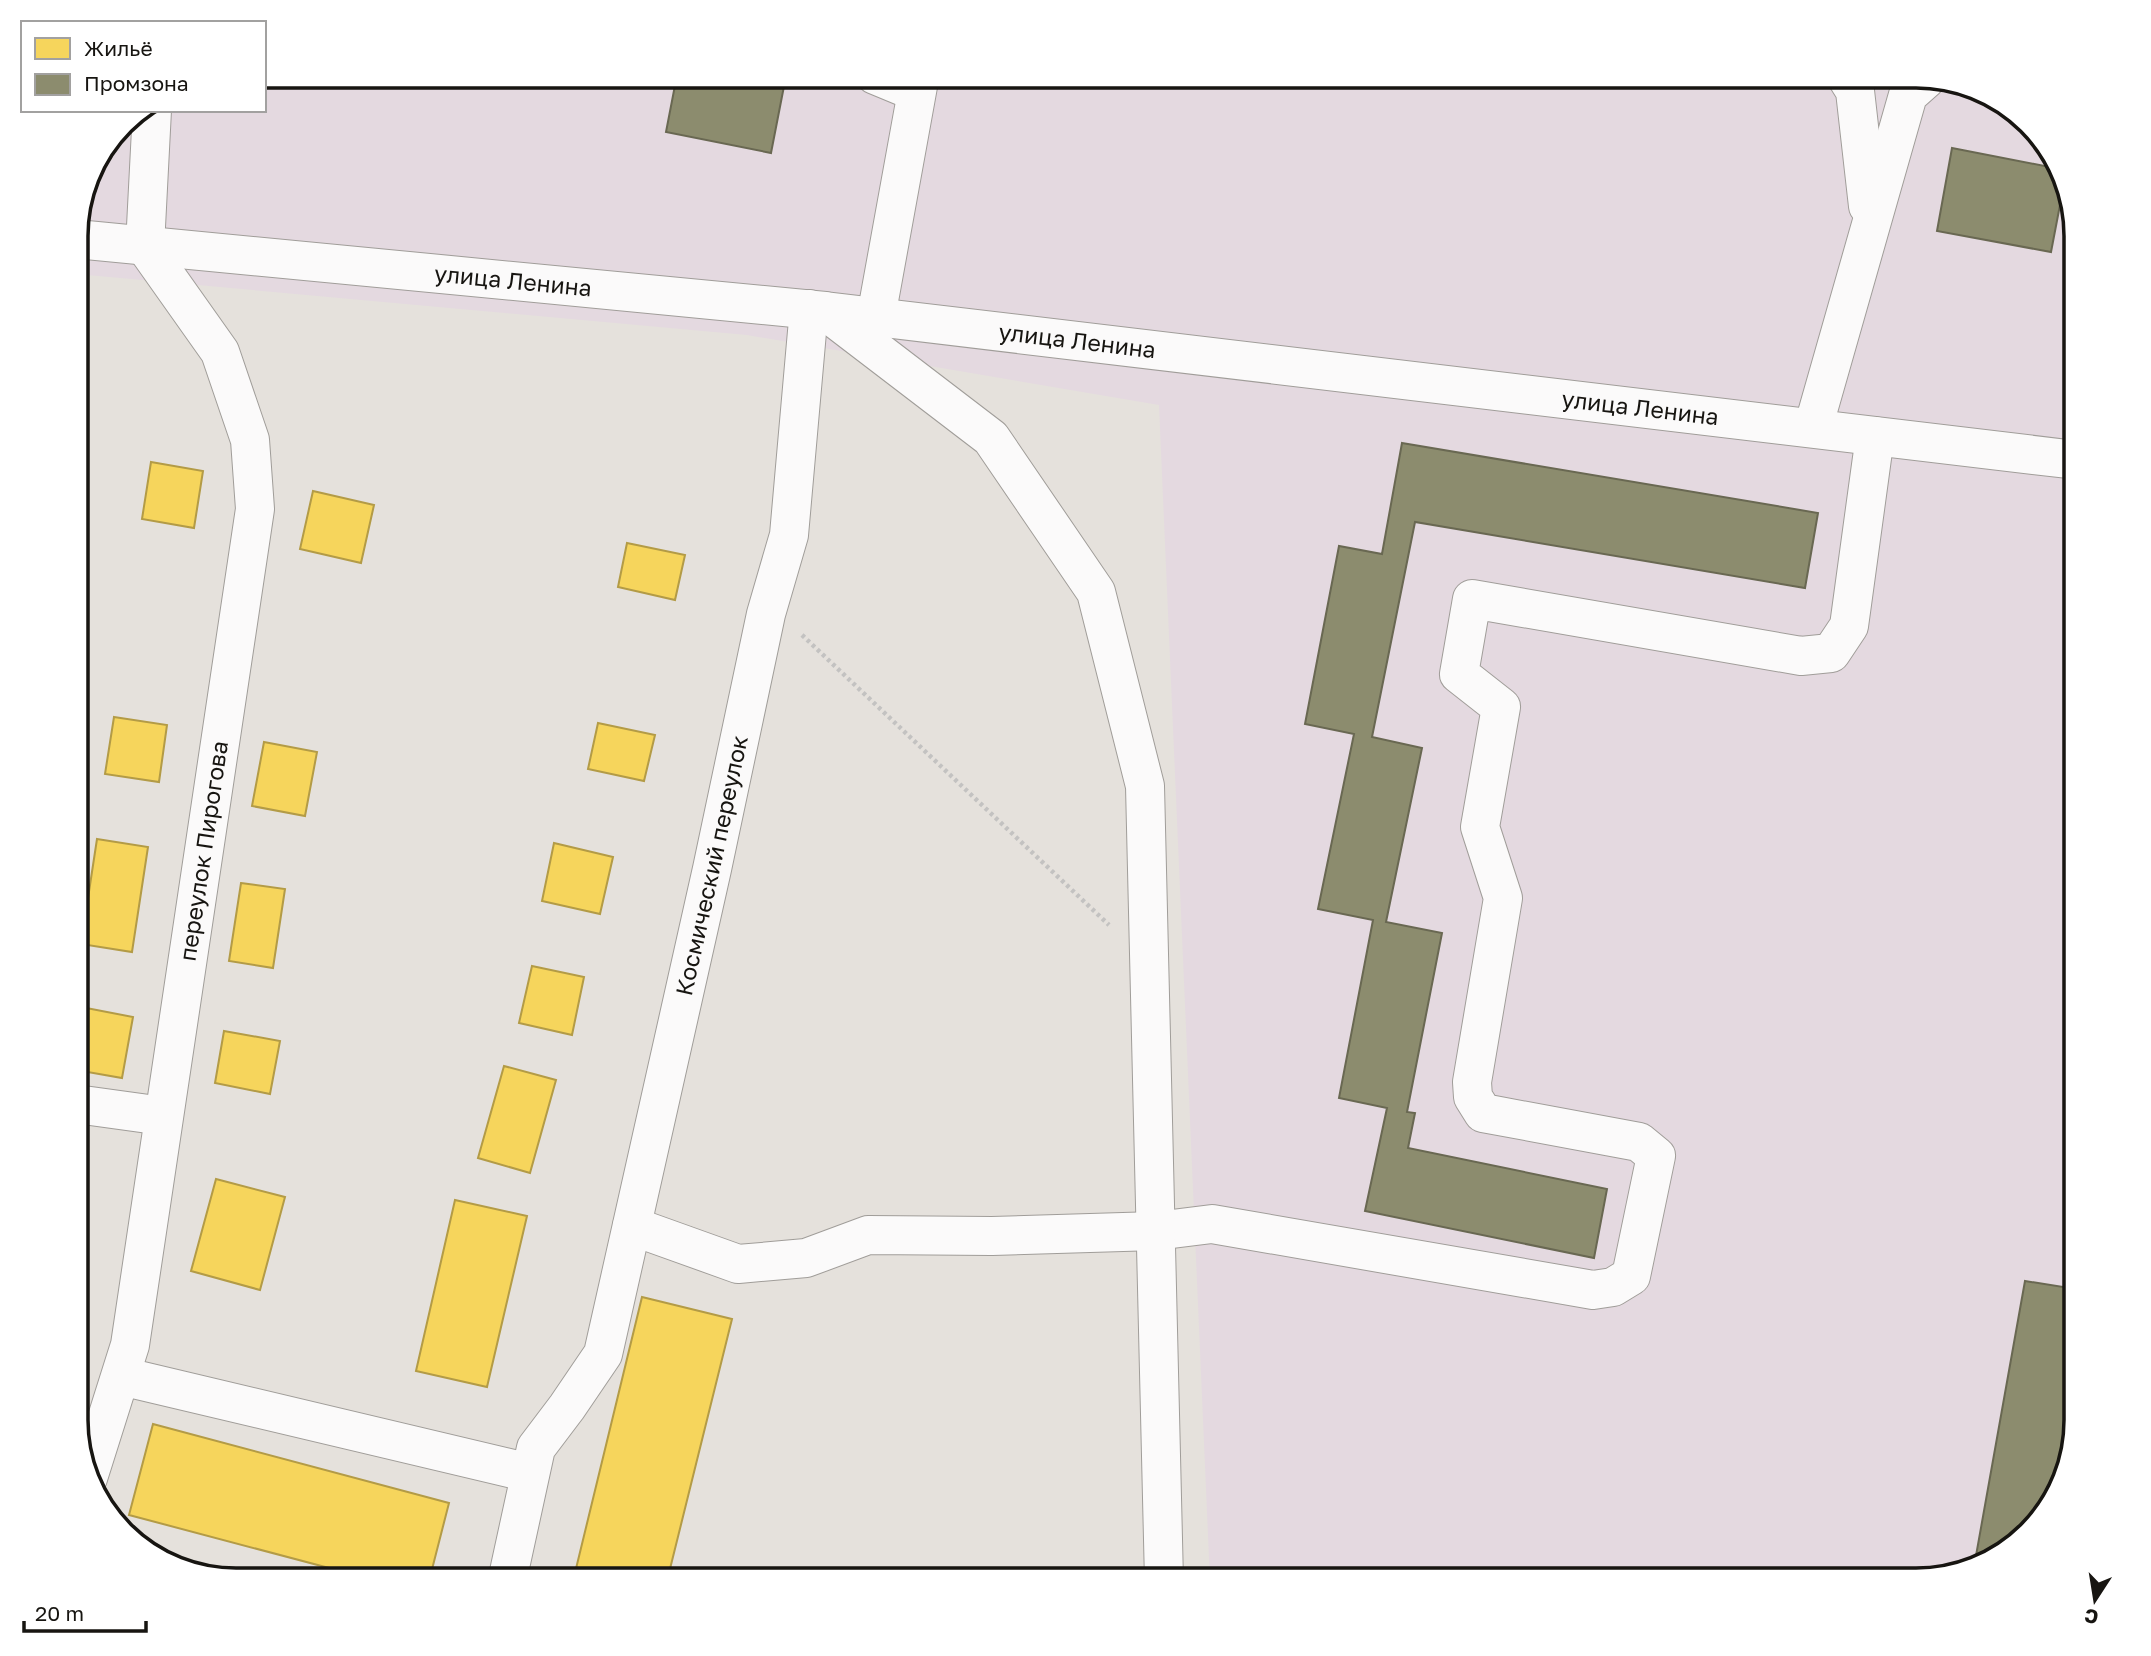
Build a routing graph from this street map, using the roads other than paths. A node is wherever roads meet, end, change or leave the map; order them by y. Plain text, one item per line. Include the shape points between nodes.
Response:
1 (917, 88) edge
2 (1853, 88) edge
3 (1915, 88) edge
4 (152, 113) edge
5 (1870, 225) junction
6 (88, 240) edge
7 (145, 246) junction
8 (817, 310) junction
9 (876, 317) junction
10 (1813, 428) junction
11 (1875, 436) junction
12 (2064, 459) edge
13 (88, 1106) edge
14 (163, 1116) junction
15 (632, 1226) junction
16 (1156, 1231) junction
17 (121, 1376) junction
18 (94, 1461) edge
19 (530, 1473) junction
20 (510, 1568) edge
21 (1164, 1568) edge

1 - 9 street
2 - 5 street
3 - 5 street via 1908,94
4 - 7 street
5 - 10 street
6 - 7 street, улица Ленина
7 - 8 street, улица Ленина
7 - 14 street, переулок Пирогова via 220,352 250,440 255,509
8 - 9 street, улица Ленина
8 - 15 street, Космический переулок via 789,535 768,603
8 - 16 street via 991,439 1096,592 1145,786
9 - 10 street, улица Ленина
10 - 11 street, улица Ленина
11 - 12 street, улица Ленина
11 - 16 street via 1849,626 1831,653 1801,656 1472,599 1459,674 1501,707 1480,827 1503,898 1473,1097 1483,1113 1639,1142 1656,1156 1631,1276 1613,1287 1593,1290 1212,1224
13 - 14 street
14 - 17 street, переулок Пирогова via 130,1345
15 - 16 street via 738,1264 806,1258 868,1235
15 - 19 street, Космический переулок via 603,1354 536,1448
16 - 21 street
17 - 18 street, переулок Пирогова
17 - 19 street
19 - 20 street, Космический переулок

